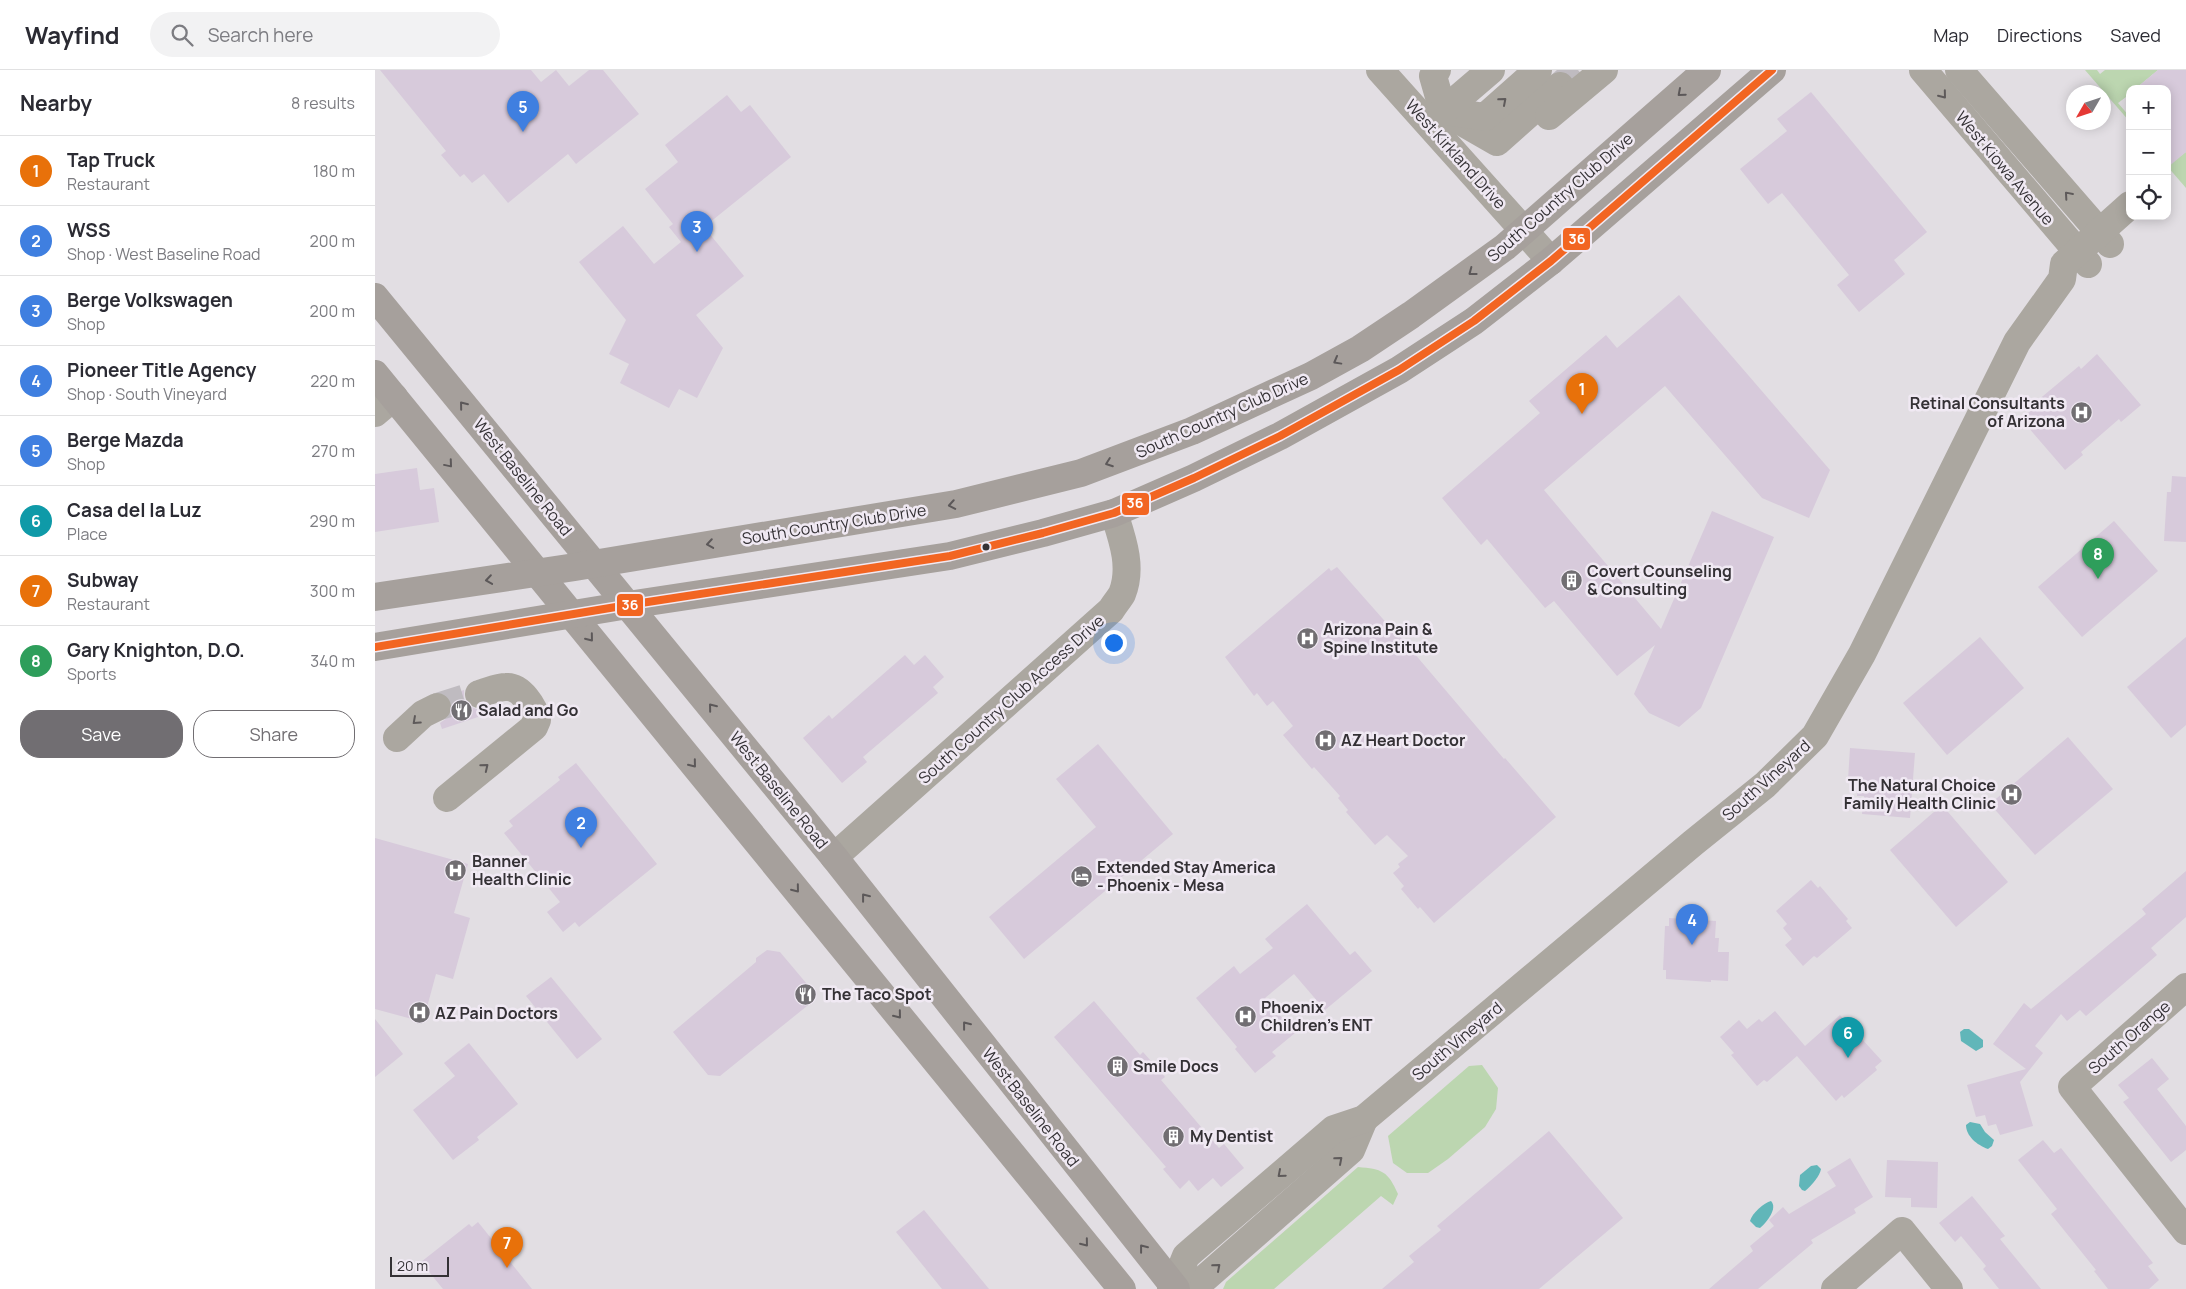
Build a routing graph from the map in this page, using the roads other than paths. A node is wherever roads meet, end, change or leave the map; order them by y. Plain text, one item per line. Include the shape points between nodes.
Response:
1 (1381, 70) edge
2 (1437, 70) edge
3 (1462, 70) edge
4 (1491, 70) edge
5 (1538, 70) tunnel mouth
6 (1604, 70) edge
7 (1707, 70) edge
8 (1772, 70) edge
9 (1923, 70) edge
10 (1959, 70) edge
11 (1560, 86) tunnel mouth
12 (1436, 118) junction
13 (1497, 142) junction
14 (2126, 210) edge
15 (2135, 220) edge
16 (1524, 230) junction
17 (2105, 238) junction
18 (2083, 258) junction
19 (1551, 261) junction
20 (375, 297) edge
21 (375, 374) edge
22 (384, 405) edge
23 (1113, 513) junction
24 (595, 564) junction
25 (537, 572) junction
26 (375, 597) edge
27 (628, 605) junction
28 (571, 615) junction
29 (375, 648) edge
30 (479, 694) tunnel mouth
31 (437, 707) tunnel mouth
32 (397, 738) dead end
33 (447, 798) dead end
34 (833, 857) junction
35 (2186, 986) edge
36 (2186, 1231) edge
37 (1173, 1288) edge
38 (1122, 1289) edge
39 (1835, 1289) edge
40 (1949, 1289) edge

1 - 12 street, West Kirkland Drive
2 - 12 street via 1433,76
3 - 12 street via 1444,86
4 - 12 street
12 -> 5 street via 1485,116
6 - 13 street via 1511,147
7 -> 16 main road, South Country Club Drive
8 - 19 main road
9 -> 18 street, West Kiowa Avenue
17 -> 10 street, West Kiowa Avenue
11 - 13 street
12 - 13 street
12 - 16 street, West Kirkland Drive
14 - 17 street, South Vineyard
15 - 17 street, South Vineyard
16 - 19 street, West Kirkland Drive
16 -> 24 main road, South Country Club Drive via 1461,281 1360,349 1311,376 1192,431 1115,460 1039,484 956,504
17 - 18 street, South Vineyard
18 - 37 street, South Vineyard via 2075,276 2062,278 2017,342 1862,654 1815,736 1765,785 1364,1119 1351,1150 1204,1279
19 - 23 main road via 1474,321 1353,397 1280,436
24 -> 20 main road, West Baseline Road
21 - 22 main road
22 -> 25 main road
23 - 27 main road via 950,556
23 - 34 street, South Country Club Access Drive via 1125,544 1127,569 1122,593 1111,610
24 - 25 main road, South Country Club Drive
24 - 27 main road, West Baseline Road
25 -> 26 main road, South Country Club Drive
25 - 28 main road
27 - 28 main road
34 -> 27 main road, West Baseline Road
28 - 29 main road
28 -> 38 main road
33 -> 30 street via 534,727 537,720 534,709 515,689 507,687
31 -> 32 street via 423,714
37 -> 34 main road, West Baseline Road
35 - 36 street, South Orange via 2072,1087
39 - 40 street via 1902,1231

